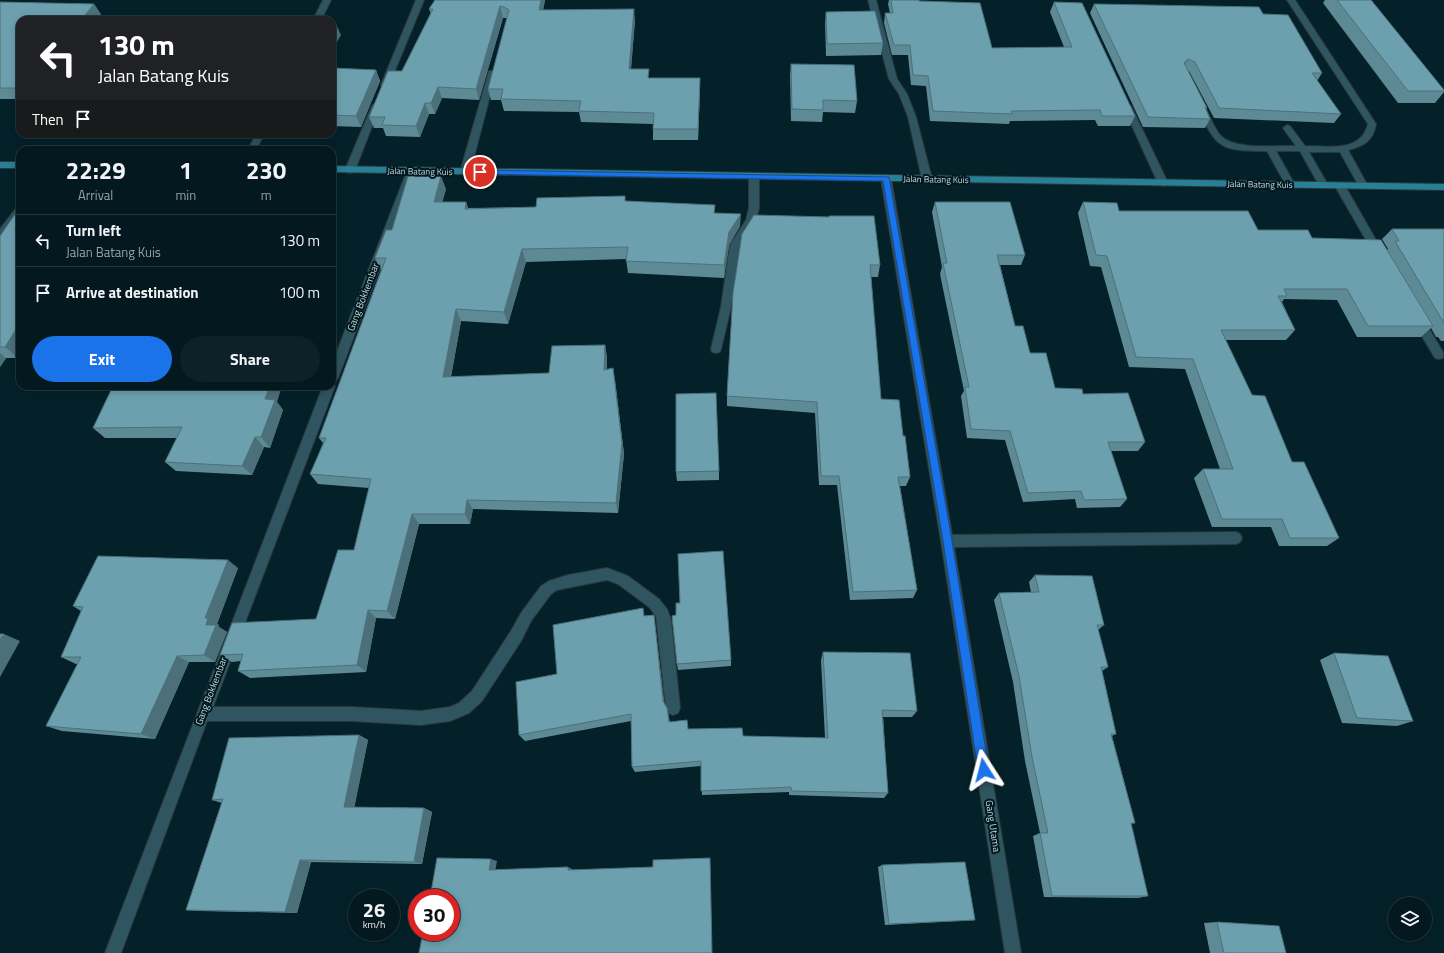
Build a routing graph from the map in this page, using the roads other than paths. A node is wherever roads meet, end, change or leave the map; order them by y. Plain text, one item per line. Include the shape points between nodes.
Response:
1 (327, 0) edge
2 (420, 0) edge
3 (872, 0) edge
4 (1291, 0) edge
5 (319, 16) edge
6 (494, 66) edge
7 (1198, 99) edge
8 (1125, 101) edge
9 (1288, 128) dead end
10 (1270, 149) junction
11 (1343, 149) junction
12 (1304, 151) junction
13 (0, 165) edge
14 (16, 166) edge
15 (336, 170) edge
16 (350, 170) junction
17 (412, 172) junction
18 (465, 172) junction
19 (754, 176) junction
20 (886, 179) junction
21 (927, 179) junction
22 (1163, 183) junction
23 (1290, 185) junction
24 (1323, 185) junction
25 (1340, 186) junction
26 (1363, 186) junction
27 (1444, 187) edge
28 (16, 214) edge
29 (0, 236) edge
30 (1383, 260) edge
31 (1415, 314) edge
32 (716, 349) dead end
33 (1438, 355) dead end
34 (336, 368) edge
35 (327, 390) edge
36 (1236, 538) dead end
37 (947, 541) junction
38 (673, 708) dead end
39 (203, 714) junction
40 (113, 953) edge
41 (1013, 953) edge

1 - 5 street
2 - 16 street
3 - 21 street via 893,79 903,94 912,116
4 - 11 street via 1372,124 1370,135 1360,144
6 - 18 street
7 - 10 street via 1219,141 1227,147
8 - 22 street
9 - 12 street
10 - 12 street
10 - 23 street
11 - 12 street
11 - 26 street
12 - 24 street
13 - 14 main road
15 - 16 main road, Jalan Batang Kuis
16 - 17 main road, Jalan Batang Kuis
17 - 18 main road, Jalan Batang Kuis
17 - 34 street, Gang Bokkembar
18 - 19 main road, Jalan Batang Kuis
19 - 20 main road, Jalan Batang Kuis
19 - 32 street via 754,208 751,220 735,246 726,307
20 - 21 main road, Jalan Batang Kuis
20 - 37 street, Gang Utama
21 - 22 main road, Jalan Batang Kuis
22 - 23 main road, Jalan Batang Kuis
23 - 24 main road, Jalan Batang Kuis
24 - 25 main road, Jalan Batang Kuis
25 - 26 main road, Jalan Batang Kuis
25 - 30 street
26 - 27 main road, Jalan Batang Kuis
28 - 29 street
31 - 33 street
35 - 39 street, Gang Bokkembar
36 - 37 street
37 - 41 street, Gang Utama
38 - 39 street via 662,613 654,603 623,580 607,574 568,581 546,590 526,617 477,696 464,708 450,714 421,718 352,714
39 - 40 street, Gang Bokkembar

